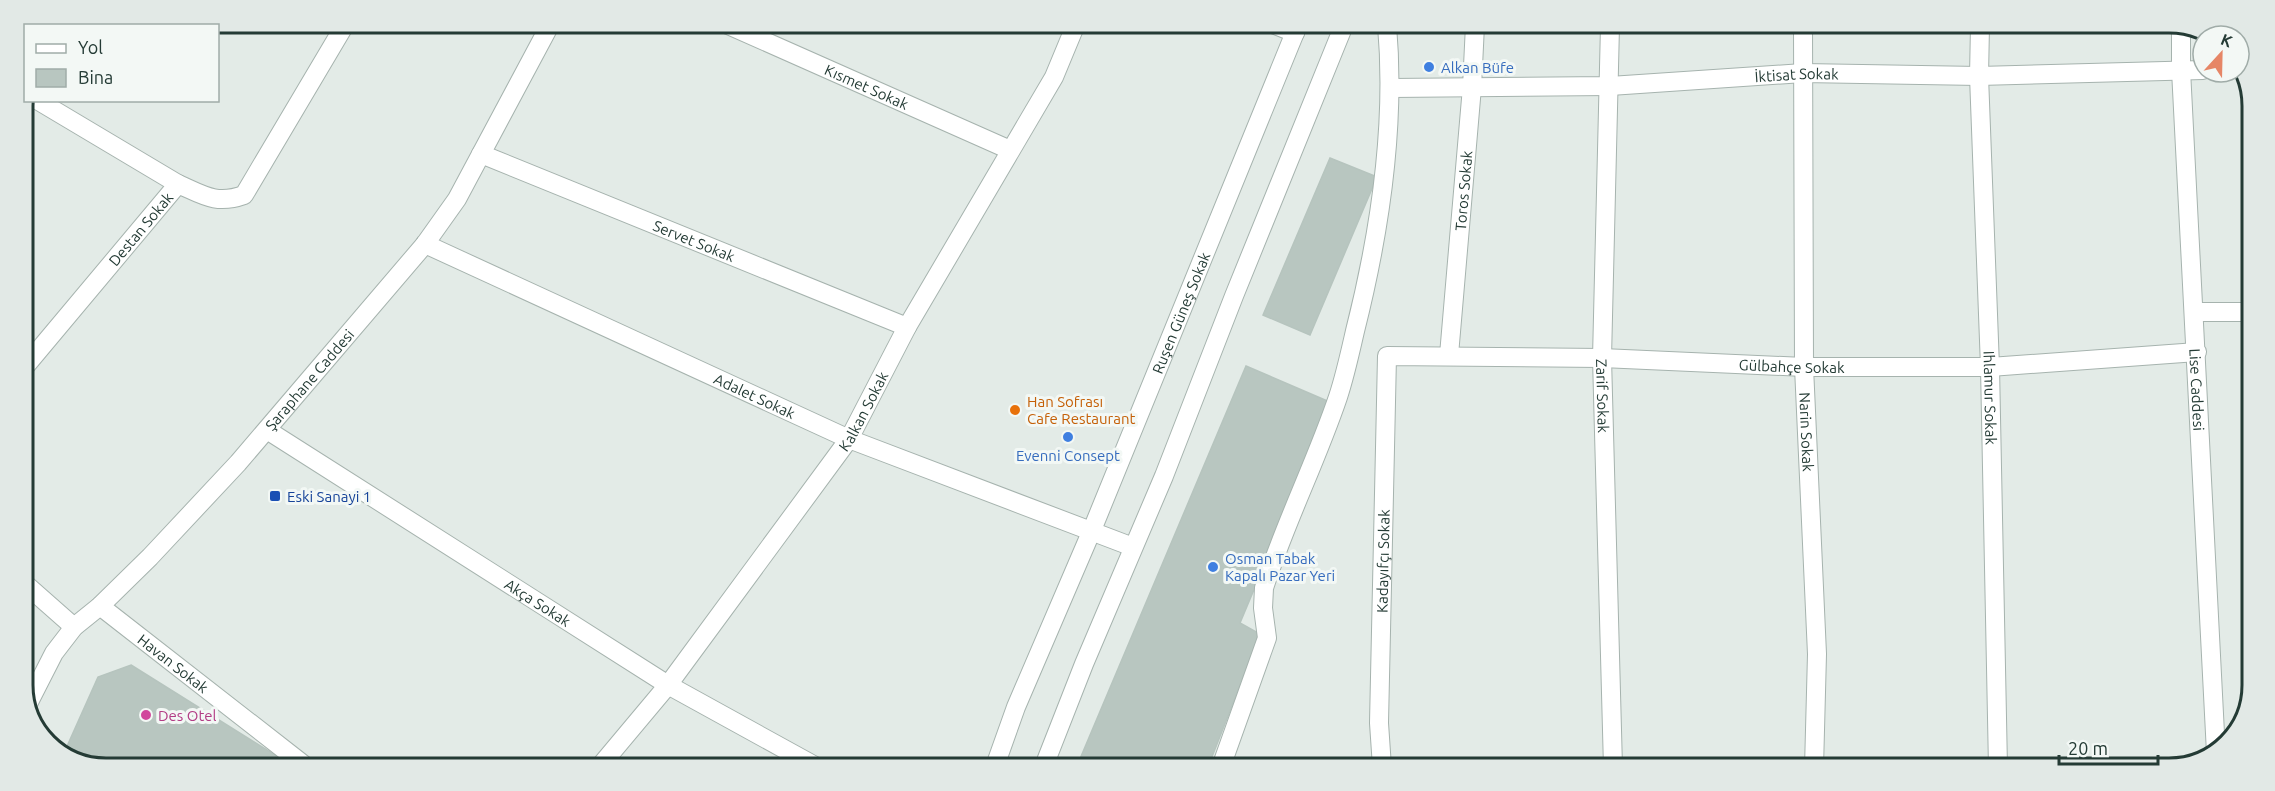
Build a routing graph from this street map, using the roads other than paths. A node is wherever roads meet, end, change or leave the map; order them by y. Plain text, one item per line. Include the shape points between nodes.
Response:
1 (340, 33) edge
2 (546, 33) edge
3 (746, 33) edge
4 (1072, 33) edge
5 (1295, 33) edge
6 (1341, 33) edge
7 (1388, 33) edge
8 (1475, 33) edge
9 (1610, 33) edge
10 (1803, 33) edge
11 (1980, 33) edge
12 (2181, 34) edge
13 (2181, 70) junction
14 (2191, 70) edge
15 (1803, 73) junction
16 (1979, 76) junction
17 (1610, 86) junction
18 (1472, 87) junction
19 (1391, 88) junction
20 (40, 102) edge
21 (1010, 150) junction
22 (481, 154) junction
23 (178, 184) junction
24 (426, 244) junction
25 (2195, 312) junction
26 (2242, 312) edge
27 (907, 327) junction
28 (2197, 352) junction
29 (1449, 355) junction
30 (1387, 356) joint
31 (33, 357) edge
32 (1602, 358) junction
33 (1804, 367) junction
34 (1990, 367) junction
35 (267, 430) junction
36 (849, 439) junction
37 (1092, 530) junction
38 (1134, 547) junction
39 (33, 591) edge
40 (99, 606) junction
41 (74, 627) junction
42 (668, 685) junction
43 (33, 692) edge
44 (2215, 742) edge
45 (295, 758) edge
46 (607, 758) edge
47 (800, 758) edge
48 (998, 758) edge
49 (1047, 758) edge
50 (1224, 758) edge
51 (1381, 758) edge
52 (1613, 758) edge
53 (1814, 758) edge
54 (1998, 758) edge

1 - 23 street, Destan Sokak via 244,195 230,200 212,199
2 - 22 street, Şaraphane Caddesi
3 - 21 street, Kısmet Sokak
4 - 21 street, Kalkan Sokak via 1054,77
5 - 37 street, Ruşen Güneş Sokak
6 - 38 street
7 - 19 street
8 - 18 street, Toros Sokak
9 - 17 street, Zarif Sokak
10 - 15 street, Narin Sokak
11 - 16 street, Ihlamur Sokak
12 - 13 street, Lise Caddesi
13 - 14 street, İktisat Sokak
13 - 16 street, İktisat Sokak
13 - 25 street, Lise Caddesi
15 - 16 street, İktisat Sokak
15 - 17 street, İktisat Sokak
15 - 33 street, Narin Sokak
16 - 34 street, Ihlamur Sokak
17 - 18 street, İktisat Sokak
17 - 32 street, Zarif Sokak
18 - 19 street, İktisat Sokak
18 - 29 street, Toros Sokak
19 - 50 street via 1374,245 1359,318 1338,396 1264,588 1267,638
20 - 23 street
21 - 27 street, Kalkan Sokak
22 - 24 street, Şaraphane Caddesi
22 - 27 street, Servet Sokak
23 - 31 street, Destan Sokak
24 - 35 street, Şaraphane Caddesi
24 - 36 street, Adalet Sokak
25 - 26 street
25 - 28 street, Lise Caddesi
27 - 36 street, Kalkan Sokak
28 - 34 street, Gülbahçe Sokak
28 - 44 street, Lise Caddesi
29 - 30 street, Gülbahçe Sokak
29 - 32 street, Gülbahçe Sokak
30 - 51 street, Kadayıfçı Sokak
32 - 33 street, Gülbahçe Sokak
32 - 52 street, Zarif Sokak
33 - 34 street, Gülbahçe Sokak
33 - 53 street, Narin Sokak via 1817,654
34 - 54 street, Ihlamur Sokak
35 - 40 street, Şaraphane Caddesi via 150,557
35 - 42 street, Akça Sokak
36 - 37 street, Adalet Sokak
36 - 42 street, Kalkan Sokak
37 - 38 street, Adalet Sokak
37 - 48 street, Ruşen Güneş Sokak
38 - 49 street
39 - 41 street
40 - 41 street, Şaraphane Caddesi
40 - 45 street, Havan Sokak
41 - 43 street, Şaraphane Caddesi via 54,653
42 - 46 street, Kalkan Sokak
42 - 47 street, Akça Sokak

